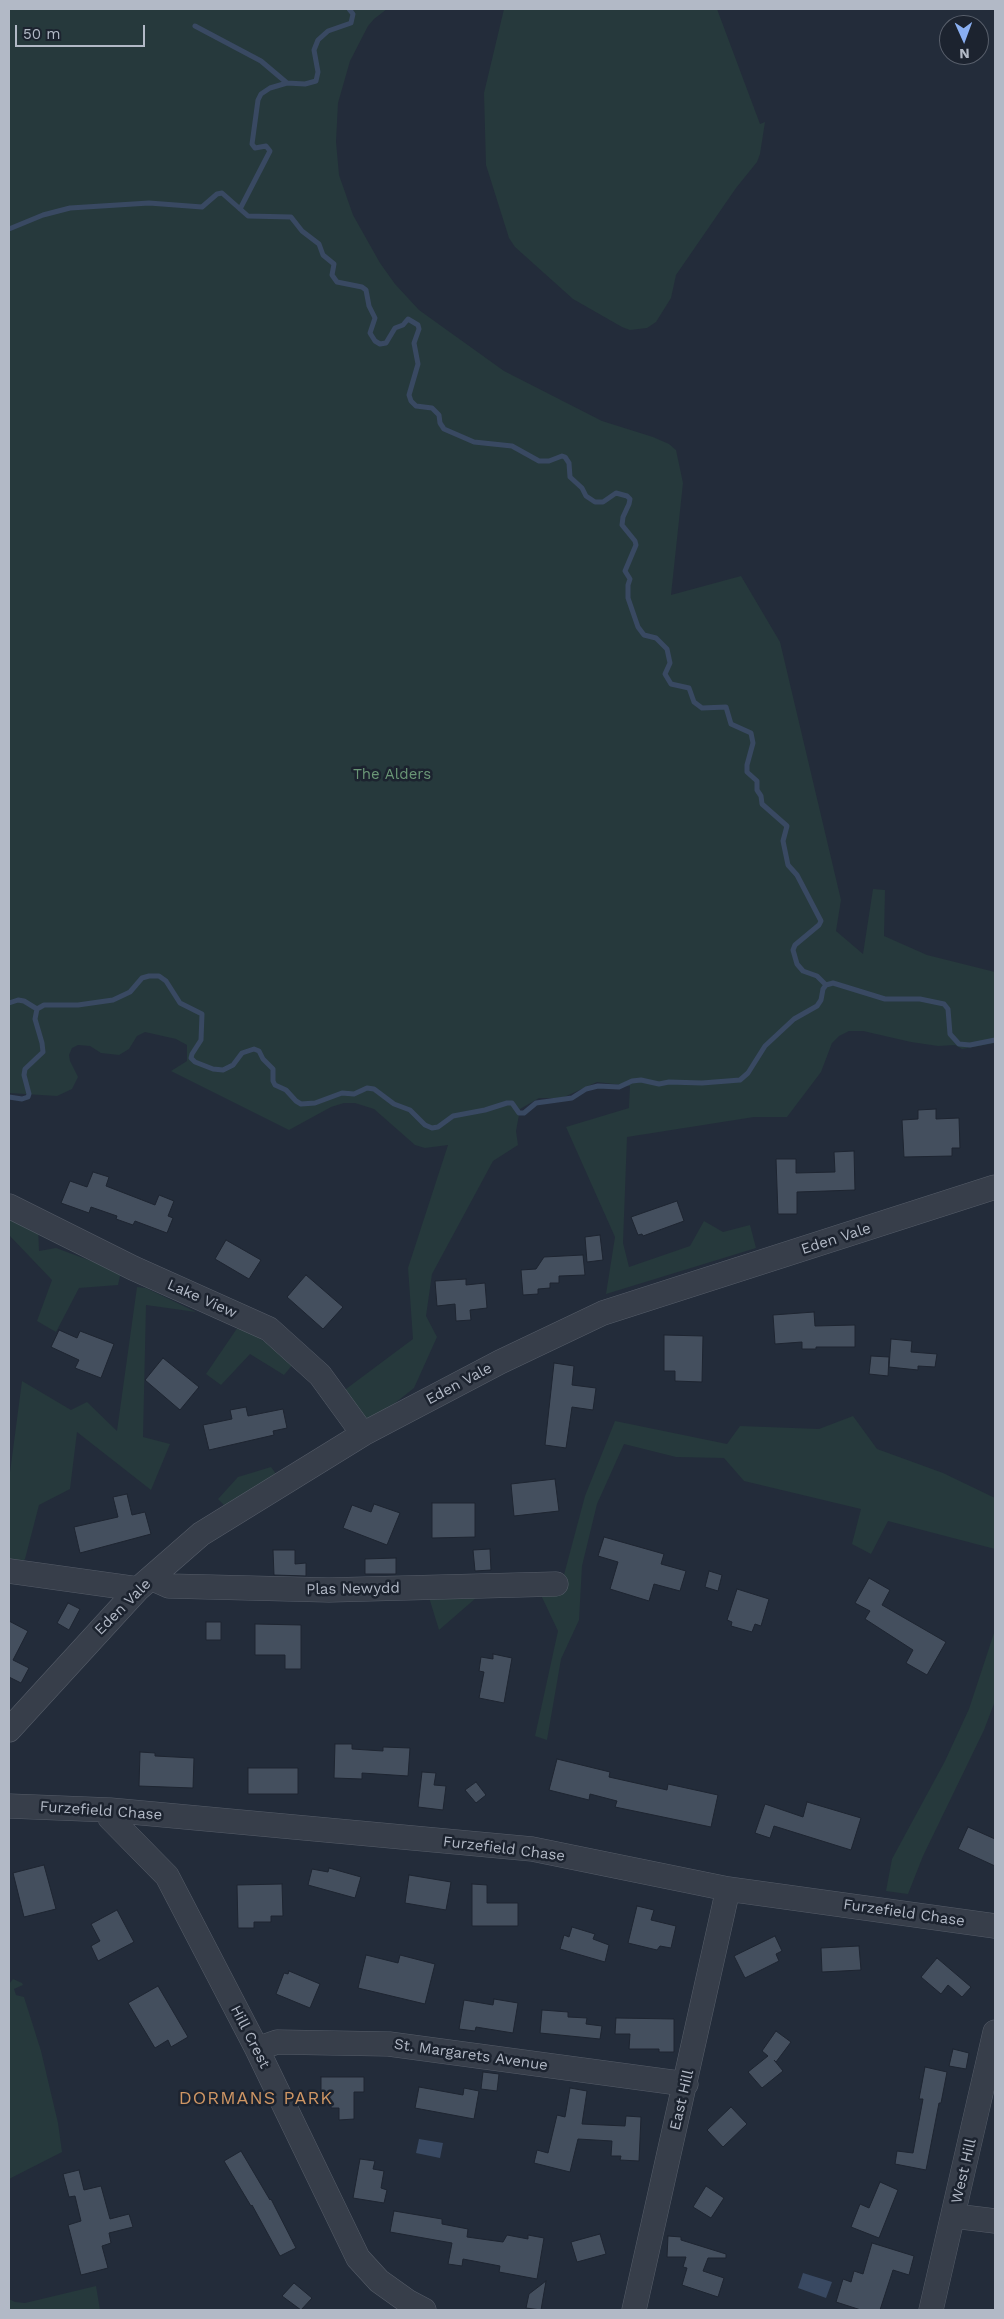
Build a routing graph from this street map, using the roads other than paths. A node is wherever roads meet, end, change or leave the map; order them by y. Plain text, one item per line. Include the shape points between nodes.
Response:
1 (995, 1186) edge
2 (9, 1206) edge
3 (363, 1434) junction
4 (9, 1571) edge
5 (144, 1583) junction
6 (556, 1584) dead end
7 (9, 1730) edge
8 (9, 1806) edge
9 (110, 1810) junction
10 (728, 1889) junction
11 (995, 1926) edge
12 (995, 2032) edge
13 (257, 2049) junction
14 (686, 2084) junction
15 (954, 2216) junction
16 (995, 2221) edge
17 (424, 2310) edge
18 (634, 2310) edge
19 (932, 2310) edge

1 - 3 street, Eden Vale via 603,1313 500,1362
2 - 3 street, Lake View via 133,1268 269,1329 320,1375
3 - 5 street, Eden Vale via 201,1534
4 - 5 street, Plas Newydd
5 - 6 street, Plas Newydd via 329,1590
5 - 7 street, Eden Vale
8 - 9 street, Furzefield Chase
9 - 10 street, Furzefield Chase via 532,1849
9 - 13 street, Hill Crest via 110,1818 166,1876
10 - 11 street, Furzefield Chase
10 - 14 street, East Hill
12 - 15 street, West Hill
13 - 14 street, St. Margarets Avenue via 278,2042 389,2044
13 - 17 street, Hill Crest via 358,2258 379,2282
14 - 18 street, East Hill
15 - 16 street
15 - 19 street, West Hill

